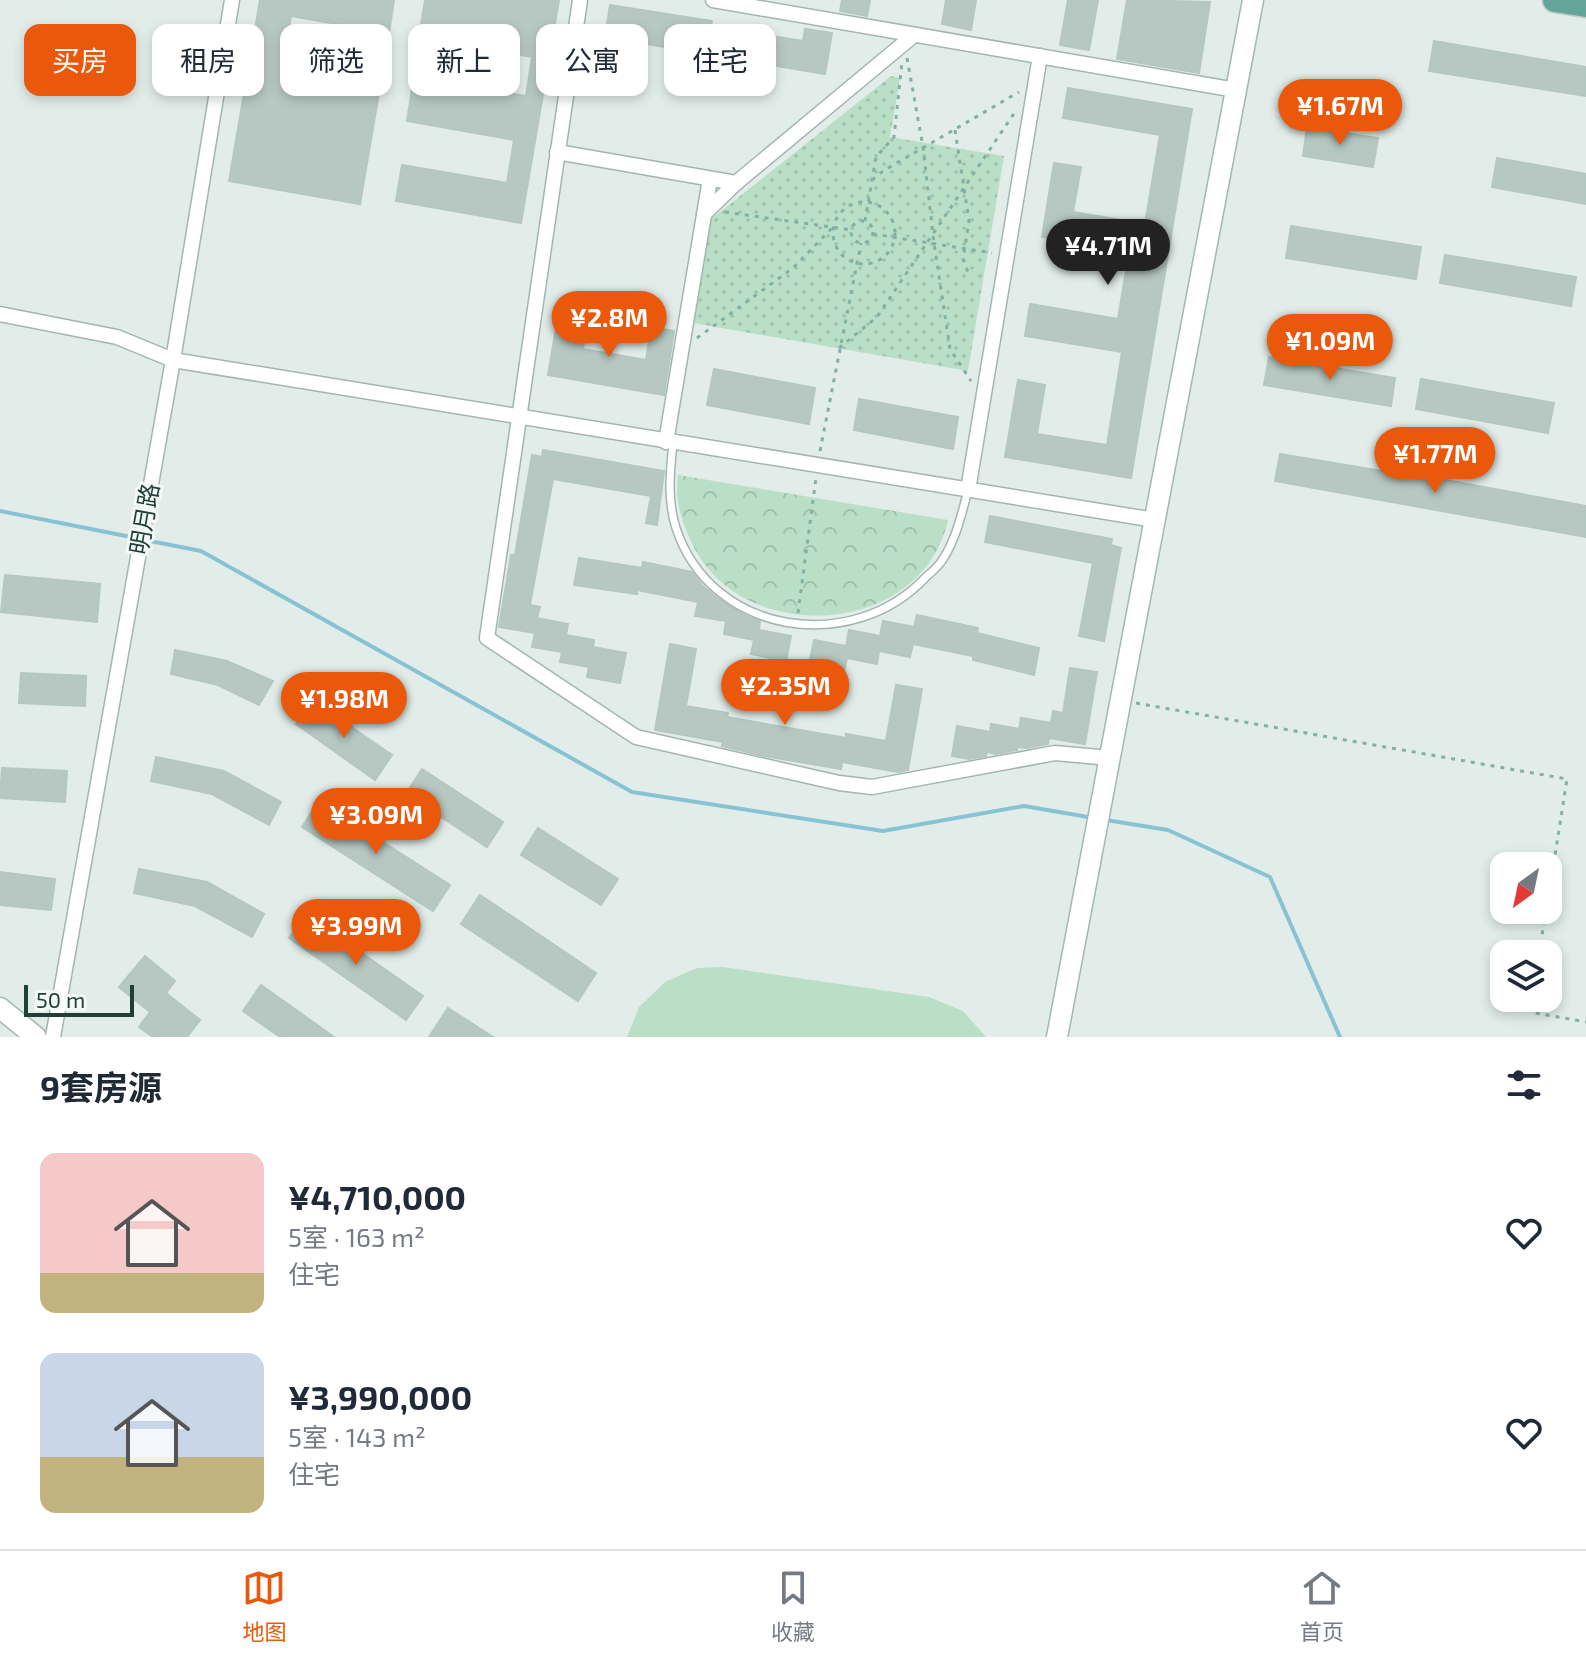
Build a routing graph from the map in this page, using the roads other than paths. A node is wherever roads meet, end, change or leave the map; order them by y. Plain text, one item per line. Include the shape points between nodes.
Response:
1 (232, 0) edge
2 (580, 0) edge
3 (713, 0) edge
4 (1253, 0) edge
5 (1555, 0) edge
6 (1586, 5) edge
7 (909, 39) junction
8 (1040, 56) junction
9 (1236, 90) junction
10 (557, 152) junction
11 (710, 179) junction
12 (736, 183) junction
13 (706, 212) junction
14 (0, 314) edge
15 (173, 360) junction
16 (518, 418) junction
17 (670, 442) junction
18 (968, 490) junction
19 (1155, 520) junction
20 (1110, 758) junction
21 (0, 1008) edge
22 (36, 1037) edge
23 (53, 1037) edge
24 (1057, 1037) edge

1 - 15 street, 明月路
2 - 10 street
3 - 7 street
4 - 9 street
5 - 6 main road
7 - 8 street
7 - 12 street
8 - 9 street
8 - 18 street
9 - 19 street
10 - 11 street
10 - 16 street
11 - 12 street
11 - 13 street
12 - 13 street
13 - 17 street
14 - 15 street via 117,337
15 - 16 street
15 - 23 street, 明月路
16 - 17 street
16 - 20 street via 487,638 636,737 872,787 1055,753
17 - 18 street
17 - 18 lane via 673,517 708,583 733,604 796,625 856,620 889,608 914,591 942,560
18 - 19 street
19 - 20 street
20 - 24 street
21 - 22 street

